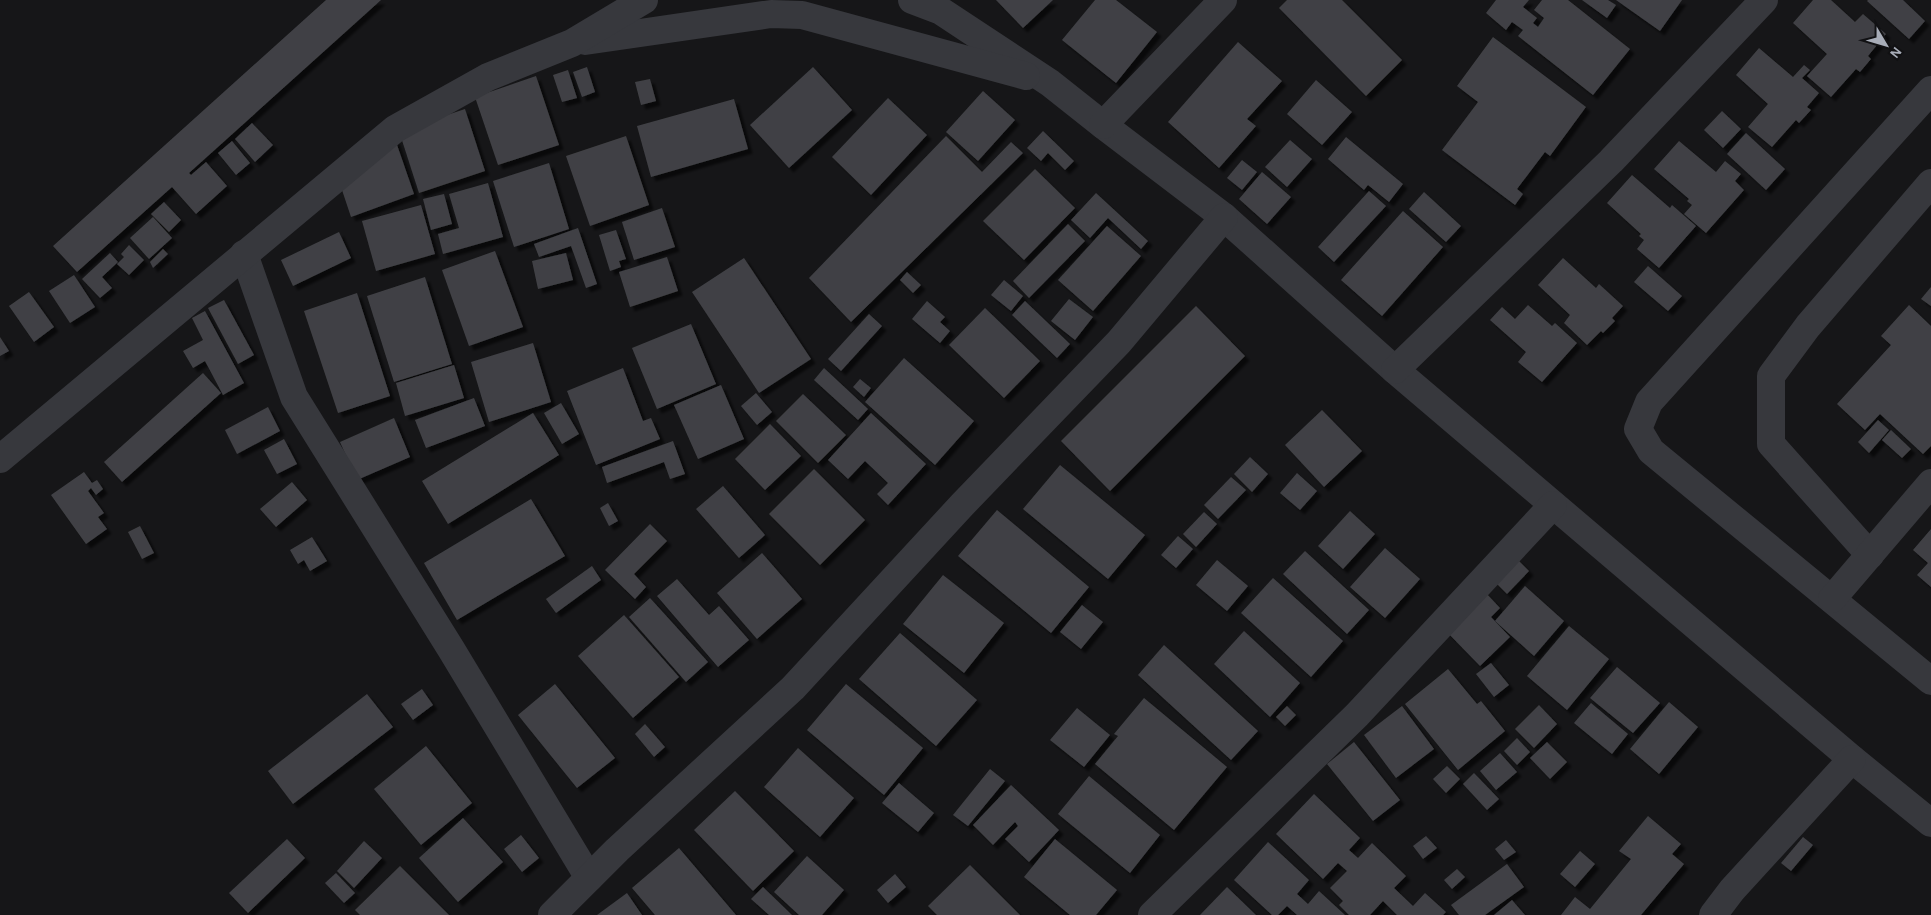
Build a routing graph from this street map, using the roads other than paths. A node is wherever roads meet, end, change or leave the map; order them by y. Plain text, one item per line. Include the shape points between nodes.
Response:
1 (912, 0) edge
2 (1223, 0) edge
3 (1764, 0) edge
4 (643, 1) edge
5 (935, 5) edge
6 (773, 7) edge
7 (805, 8) edge
8 (572, 43) junction
9 (1050, 83) junction
10 (1931, 90) edge
11 (1102, 125) junction
12 (1931, 183) edge
13 (1224, 218) junction
14 (244, 254) junction
15 (1395, 370) junction
16 (0, 459) edge
17 (1931, 483) edge
18 (1553, 505) junction
19 (1870, 554) junction
20 (1832, 600) junction
21 (1931, 681) edge
22 (1852, 759) junction
23 (1931, 824) edge
24 (590, 878) junction
25 (552, 915) edge
26 (1152, 915) edge
27 (1713, 915) edge

1 - 5 street
2 - 11 street
3 - 15 street via 1611,161
4 - 8 street
5 - 9 street
6 - 7 street
6 - 8 street
7 - 9 street
8 - 14 street via 488,77 395,129
9 - 11 street
10 - 20 street via 1649,402 1638,430 1651,451
11 - 13 street
12 - 19 street via 1808,326 1771,376 1771,444
13 - 15 street
13 - 24 street via 1119,342 793,688
14 - 16 street
14 - 24 street via 294,397
15 - 18 street
17 - 19 street
18 - 22 street
18 - 26 street via 1357,715
19 - 20 street
20 - 21 street
22 - 23 street
22 - 27 street
24 - 25 street

